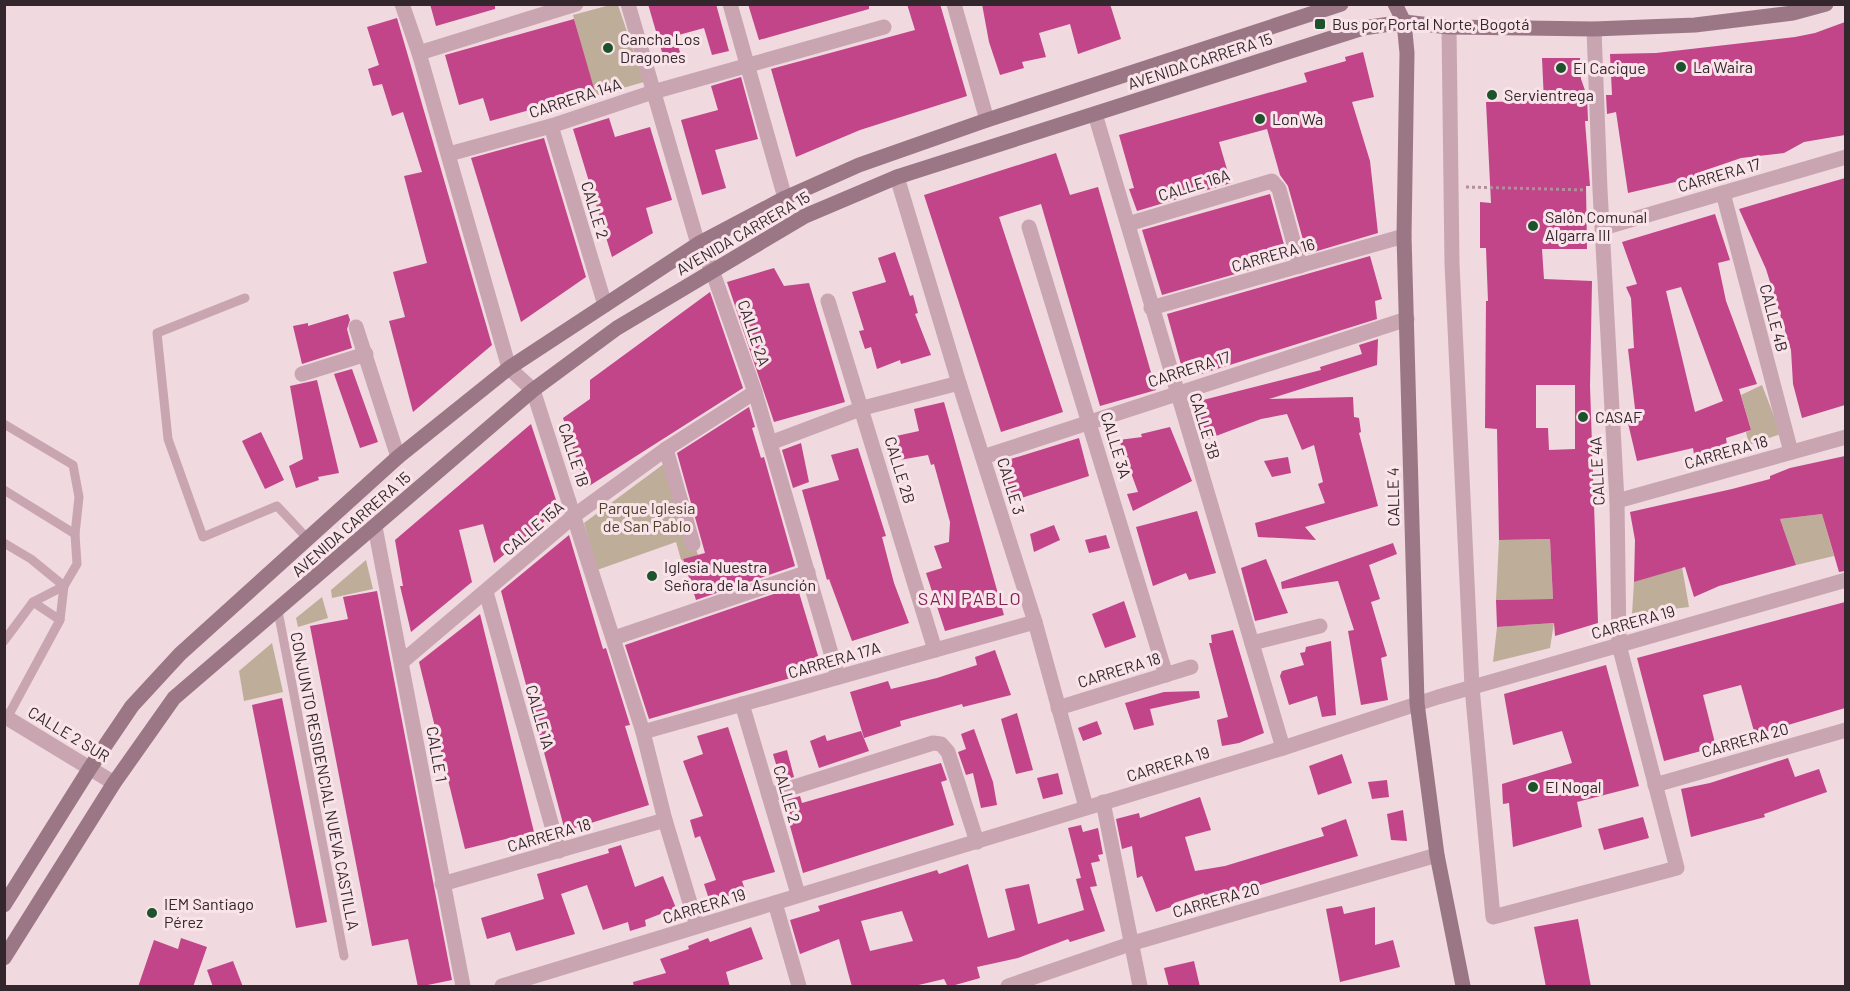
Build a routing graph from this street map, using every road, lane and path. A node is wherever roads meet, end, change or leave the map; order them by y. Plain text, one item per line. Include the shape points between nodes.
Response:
1 (402, 4) edge
2 (576, 4) edge
3 (628, 4) edge
4 (730, 4) edge
5 (954, 4) edge
6 (1341, 4) edge
7 (1395, 4) edge
8 (1826, 4) edge
9 (1404, 22) junction
10 (884, 27) dead end
11 (1449, 27) junction
12 (1594, 29) junction
13 (419, 53) junction
14 (748, 66) junction
15 (653, 92) junction
16 (1095, 114) junction
17 (987, 120) junction
18 (551, 126) junction
19 (449, 154) junction
20 (1845, 157) edge
21 (897, 177) junction
22 (1450, 187) junction
23 (1600, 190) junction
24 (1723, 193) junction
25 (785, 198) junction
26 (1128, 224) junction
27 (1029, 227) dead end
28 (1603, 228) junction
29 (1404, 236) junction
30 (698, 244) junction
31 (1300, 266) junction
32 (712, 270) junction
33 (245, 298) dead end
34 (828, 301) dead end
35 (605, 305) junction
36 (1151, 308) junction
37 (1407, 319) junction
38 (356, 327) dead end
39 (366, 354) junction
40 (509, 368) junction
41 (302, 374) dead end
42 (959, 383) junction
43 (533, 390) junction
44 (756, 392) junction
45 (1176, 392) junction
46 (863, 408) junction
47 (1090, 421) junction
48 (4, 424) edge
49 (1845, 437) edge
50 (770, 443) junction
51 (666, 449) junction
52 (1791, 452) junction
53 (982, 457) junction
54 (398, 458) junction
55 (4, 490) edge
56 (1617, 501) junction
57 (575, 515) junction
58 (375, 527) junction
59 (75, 534) junction
60 (308, 539) junction
61 (4, 543) edge
62 (693, 544) dead end
63 (808, 572) junction
64 (1845, 580) edge
65 (64, 586) junction
66 (486, 592) junction
67 (33, 602) junction
68 (278, 611) junction
69 (60, 620) junction
70 (1035, 622) junction
71 (1320, 626) dead end
72 (614, 638) junction
73 (4, 641) edge
74 (1252, 643) junction
75 (1618, 645) junction
76 (935, 650) junction
77 (403, 662) junction
78 (1191, 667) dead end
79 (1166, 675) junction
80 (838, 677) junction
81 (1472, 687) junction
82 (742, 704) junction
83 (1417, 704) junction
84 (1058, 708) junction
85 (6, 717) edge
86 (1845, 730) edge
87 (643, 732) junction
88 (1283, 748) junction
89 (90, 768) junction
90 (114, 783) junction
91 (1655, 785) junction
92 (769, 795) junction
93 (1103, 802) junction
94 (1086, 807) junction
95 (665, 820) junction
96 (977, 842) junction
97 (559, 851) junction
98 (1437, 855) junction
99 (442, 884) junction
100 (798, 894) junction
101 (775, 903) junction
102 (4, 905) edge
103 (697, 926) junction
104 (1133, 943) junction
105 (344, 956) dead end
106 (4, 958) edge
107 (510, 985) edge
108 (463, 987) edge
109 (799, 987) edge
110 (1008, 987) edge
111 (1140, 987) edge
112 (1463, 987) edge

1 - 13 street
2 - 13 street
3 - 15 street, CALLE 2A
4 - 14 street
5 - 17 street
6 - 17 main road, AVENIDA CARRERA 15
7 - 9 main road, CALLE 4
8 - 12 main road, AVENIDA CARRERA 15 via 1793,13 1695,25
9 - 11 main road, AVENIDA CARRERA 15
9 - 16 main road, AVENIDA CARRERA 15 via 1363,28
9 - 29 main road, CALLE 4
10 - 14 street, CARRERA 14A
11 - 12 main road, AVENIDA CARRERA 15
11 - 22 street
12 - 23 street, CALLE 4A
13 - 19 street
14 - 15 street, CARRERA 14A
14 - 25 street
15 - 18 street, CARRERA 14A
15 - 30 street, CALLE 2A
16 - 21 main road, AVENIDA CARRERA 15
16 - 26 street, CALLE 3B
17 - 25 main road, AVENIDA CARRERA 15 via 859,165
18 - 19 street, CARRERA 14A
18 - 35 street, CALLE 2
19 - 40 street
20 - 24 street, CARRERA 17
21 - 32 main road, AVENIDA CARRERA 15 via 805,216
21 - 42 street, CALLE 3
22 - 23 path
22 - 81 street
23 - 28 street, CALLE 4A
24 - 28 street, CARRERA 17
24 - 52 street, CALLE 4B
25 - 30 main road, AVENIDA CARRERA 15
26 - 31 street, CALLE 16A via 1272,181 1279,189
26 - 36 street, CALLE 3B
27 - 47 street, CALLE 3A
28 - 56 street, CALLE 4A
29 - 31 street, CARRERA 16
29 - 37 main road, CALLE 4
30 - 32 street, CALLE 2A
30 - 35 main road, AVENIDA CARRERA 15
31 - 36 street, CARRERA 16
32 - 43 main road, AVENIDA CARRERA 15 via 617,328
32 - 44 street, CALLE 2A
33 - 60 lane via 157,333 168,439 203,537 278,506
34 - 46 street, CALLE 2B
35 - 40 main road, AVENIDA CARRERA 15
36 - 45 street, CALLE 3B
37 - 45 street, CARRERA 17
37 - 83 main road, CALLE 4
38 - 39 street
39 - 41 street
39 - 54 street
40 - 43 street, CALLE 1B
40 - 54 main road, AVENIDA CARRERA 15
42 - 46 street
42 - 53 street, CALLE 3
43 - 57 street, CALLE 1B
43 - 58 main road, AVENIDA CARRERA 15
44 - 50 street, CALLE 2A
44 - 51 street, CALLE 15A
45 - 47 street, CARRERA 17
45 - 74 street, CALLE 3B
46 - 50 street
46 - 76 street, CALLE 2B
47 - 53 street, CARRERA 17
47 - 79 street, CALLE 3A
48 - 59 lane via 73,465 79,497
49 - 52 street, CARRERA 18
50 - 63 street, CALLE 2A
51 - 57 street, CALLE 15A
51 - 62 street
52 - 56 street, CARRERA 18
53 - 70 street, CALLE 3
54 - 60 main road, AVENIDA CARRERA 15
55 - 59 lane
56 - 75 street, CALLE 4A
57 - 66 street, CALLE 15A
57 - 72 street, CALLE 1B
58 - 68 main road, AVENIDA CARRERA 15
58 - 77 street, CALLE 1
59 - 65 lane via 77,564
60 - 89 main road, AVENIDA CARRERA 15 via 180,654 132,706
61 - 65 lane
63 - 72 street
63 - 80 street, CALLE 2A
64 - 75 street, CARRERA 19
65 - 67 lane
65 - 69 lane
66 - 77 street, CALLE 15A
66 - 97 street, CALLE 1A
67 - 69 lane
67 - 73 lane
68 - 90 main road, AVENIDA CARRERA 15 via 174,698
68 - 105 lane, CONJUNTO RESIDENCIAL NUEVA CASTILLA
69 - 85 lane
70 - 76 street, CARRERA 17A
70 - 84 street, CALLE 3
71 - 74 street
72 - 87 street, CALLE 1B
74 - 88 street, CALLE 3B
75 - 81 street, CARRERA 19
75 - 91 street, CALLE 4A
76 - 80 street, CARRERA 17A
77 - 99 street, CALLE 1
78 - 79 street, CARRERA 18
79 - 84 street, CARRERA 18
80 - 82 street, CARRERA 17A
81 - 83 street, CARRERA 19
81 - 91 street, CALLE 4A via 1493,917 1677,868
82 - 87 street, CARRERA 17A
82 - 92 street, CALLE 2
83 - 88 street, CARRERA 19
83 - 98 main road, CALLE 4
84 - 94 street, CALLE 3
85 - 89 street, CALLE 2 SUR
86 - 91 street, CARRERA 20
87 - 95 street, CALLE 1B
88 - 93 street, CARRERA 19
89 - 90 street, CALLE 2 SUR
89 - 102 main road, AVENIDA CARRERA 15
90 - 106 main road, AVENIDA CARRERA 15
92 - 96 street via 933,743 941,744 948,752
92 - 100 street, CALLE 2
93 - 94 street, CARRERA 19
93 - 104 street
94 - 96 street, CARRERA 19
95 - 97 street, CARRERA 18
95 - 103 street, CALLE 1B
96 - 100 street, CARRERA 19
97 - 99 street, CARRERA 18
98 - 104 street, CARRERA 20
98 - 112 main road, CALLE 4
99 - 108 street, CALLE 1
100 - 101 street, CARRERA 19
101 - 103 street, CARRERA 19
101 - 109 street
103 - 107 street, CARRERA 19
104 - 110 street, CARRERA 20
104 - 111 street

